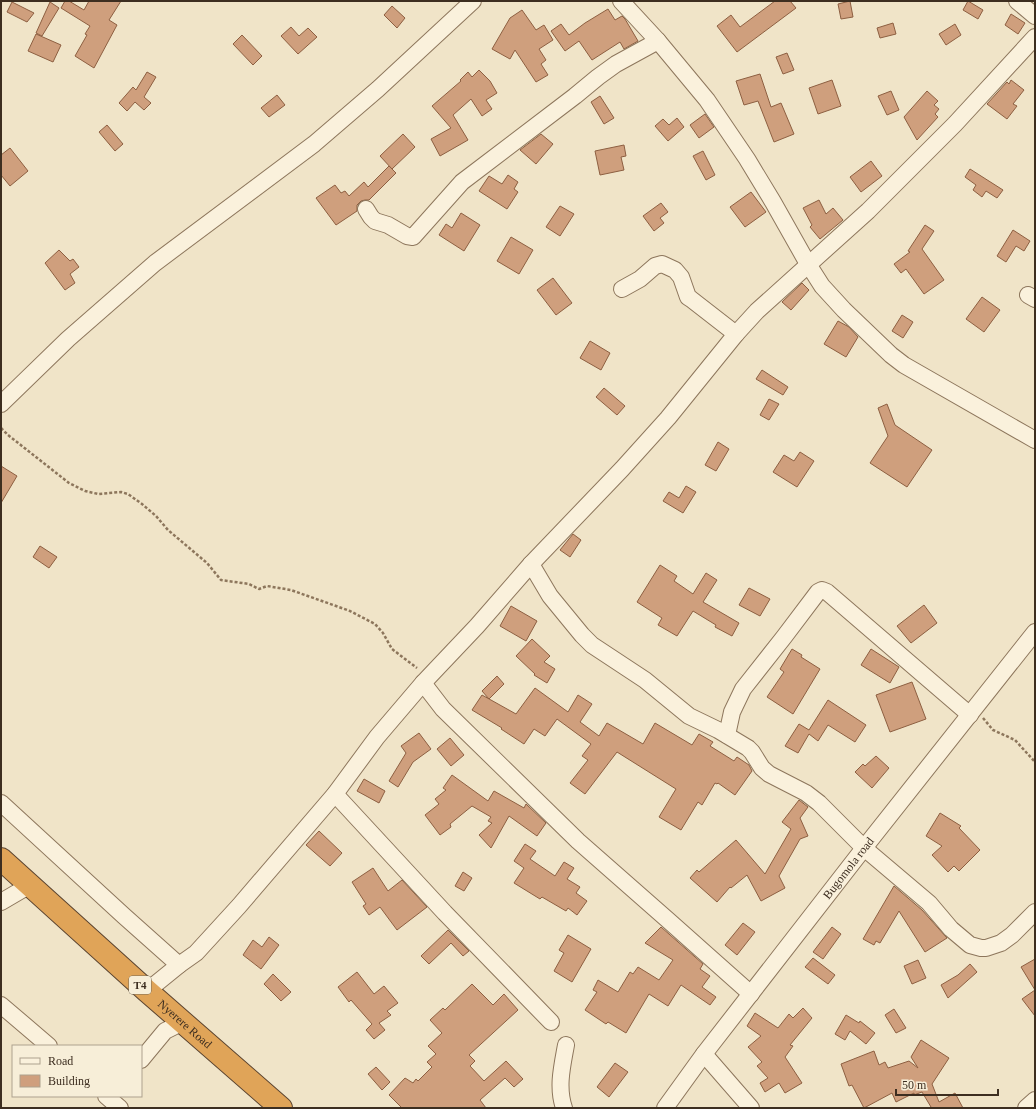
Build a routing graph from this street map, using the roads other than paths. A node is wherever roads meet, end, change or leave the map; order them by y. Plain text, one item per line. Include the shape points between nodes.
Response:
1 (473, 1) edge
2 (621, 1) edge
3 (1016, 1) edge
4 (1035, 16) edge
5 (1035, 37) edge
6 (658, 41) junction
7 (366, 210) dead end
8 (808, 264) junction
9 (622, 289) dead end
10 (736, 334) junction
11 (1, 404) edge
12 (1035, 440) edge
13 (531, 564) junction
14 (1035, 632) edge
15 (425, 680) junction
16 (972, 712) junction
17 (727, 735) junction
18 (335, 794) junction
19 (1, 804) edge
20 (864, 848) junction
21 (1, 859) edge
22 (30, 885) junction
23 (1, 902) edge
24 (1035, 912) edge
25 (179, 965) junction
26 (147, 991) junction
27 (751, 994) junction
28 (1, 1004) edge
29 (183, 1022) junction
30 (551, 1022) dead end
31 (48, 1045) edge
32 (566, 1045) dead end
33 (704, 1054) junction
34 (142, 1059) edge
35 (1035, 1100) edge
36 (281, 1108) edge
37 (564, 1108) edge
38 (664, 1108) edge
39 (751, 1108) edge
40 (1026, 1108) edge

1 - 11 street via 314,144 155,263 68,339
2 - 6 street
3 - 4 street
5 - 8 street via 956,124 868,211
6 - 7 street via 616,64 462,182 413,237 375,221
6 - 8 street via 707,100 747,159
8 - 10 street
8 - 12 street via 822,286 891,355 904,365
9 - 10 street via 640,279 655,266 664,264 681,277 688,297
10 - 13 street via 668,418
13 - 15 street
13 - 17 street via 550,596 592,645 645,680 689,716
14 - 16 street, Bugomola road
15 - 18 street
15 - 27 street via 443,709 578,841
16 - 17 street via 822,590 743,689 732,712
16 - 20 street, Bugomola road
17 - 20 street via 752,752 769,774 806,793 819,803
18 - 25 street via 239,906 196,953
18 - 30 street via 445,914
19 - 25 street
20 - 24 street via 928,903 951,929 973,946 986,948 1001,942 1012,935
20 - 27 street, Bugomola road
21 - 22 highway, Nyerere Road / T4
22 - 23 street
22 - 26 highway, Nyerere Road / T4
25 - 26 street
26 - 29 highway, Nyerere Road / T4
27 - 33 street, Bugomola road
28 - 31 street
29 - 34 street via 165,1031
29 - 36 highway, Nyerere Road / T4
32 - 37 street via 560,1085
33 - 38 street, Bugomola road
33 - 39 street
35 - 40 street

